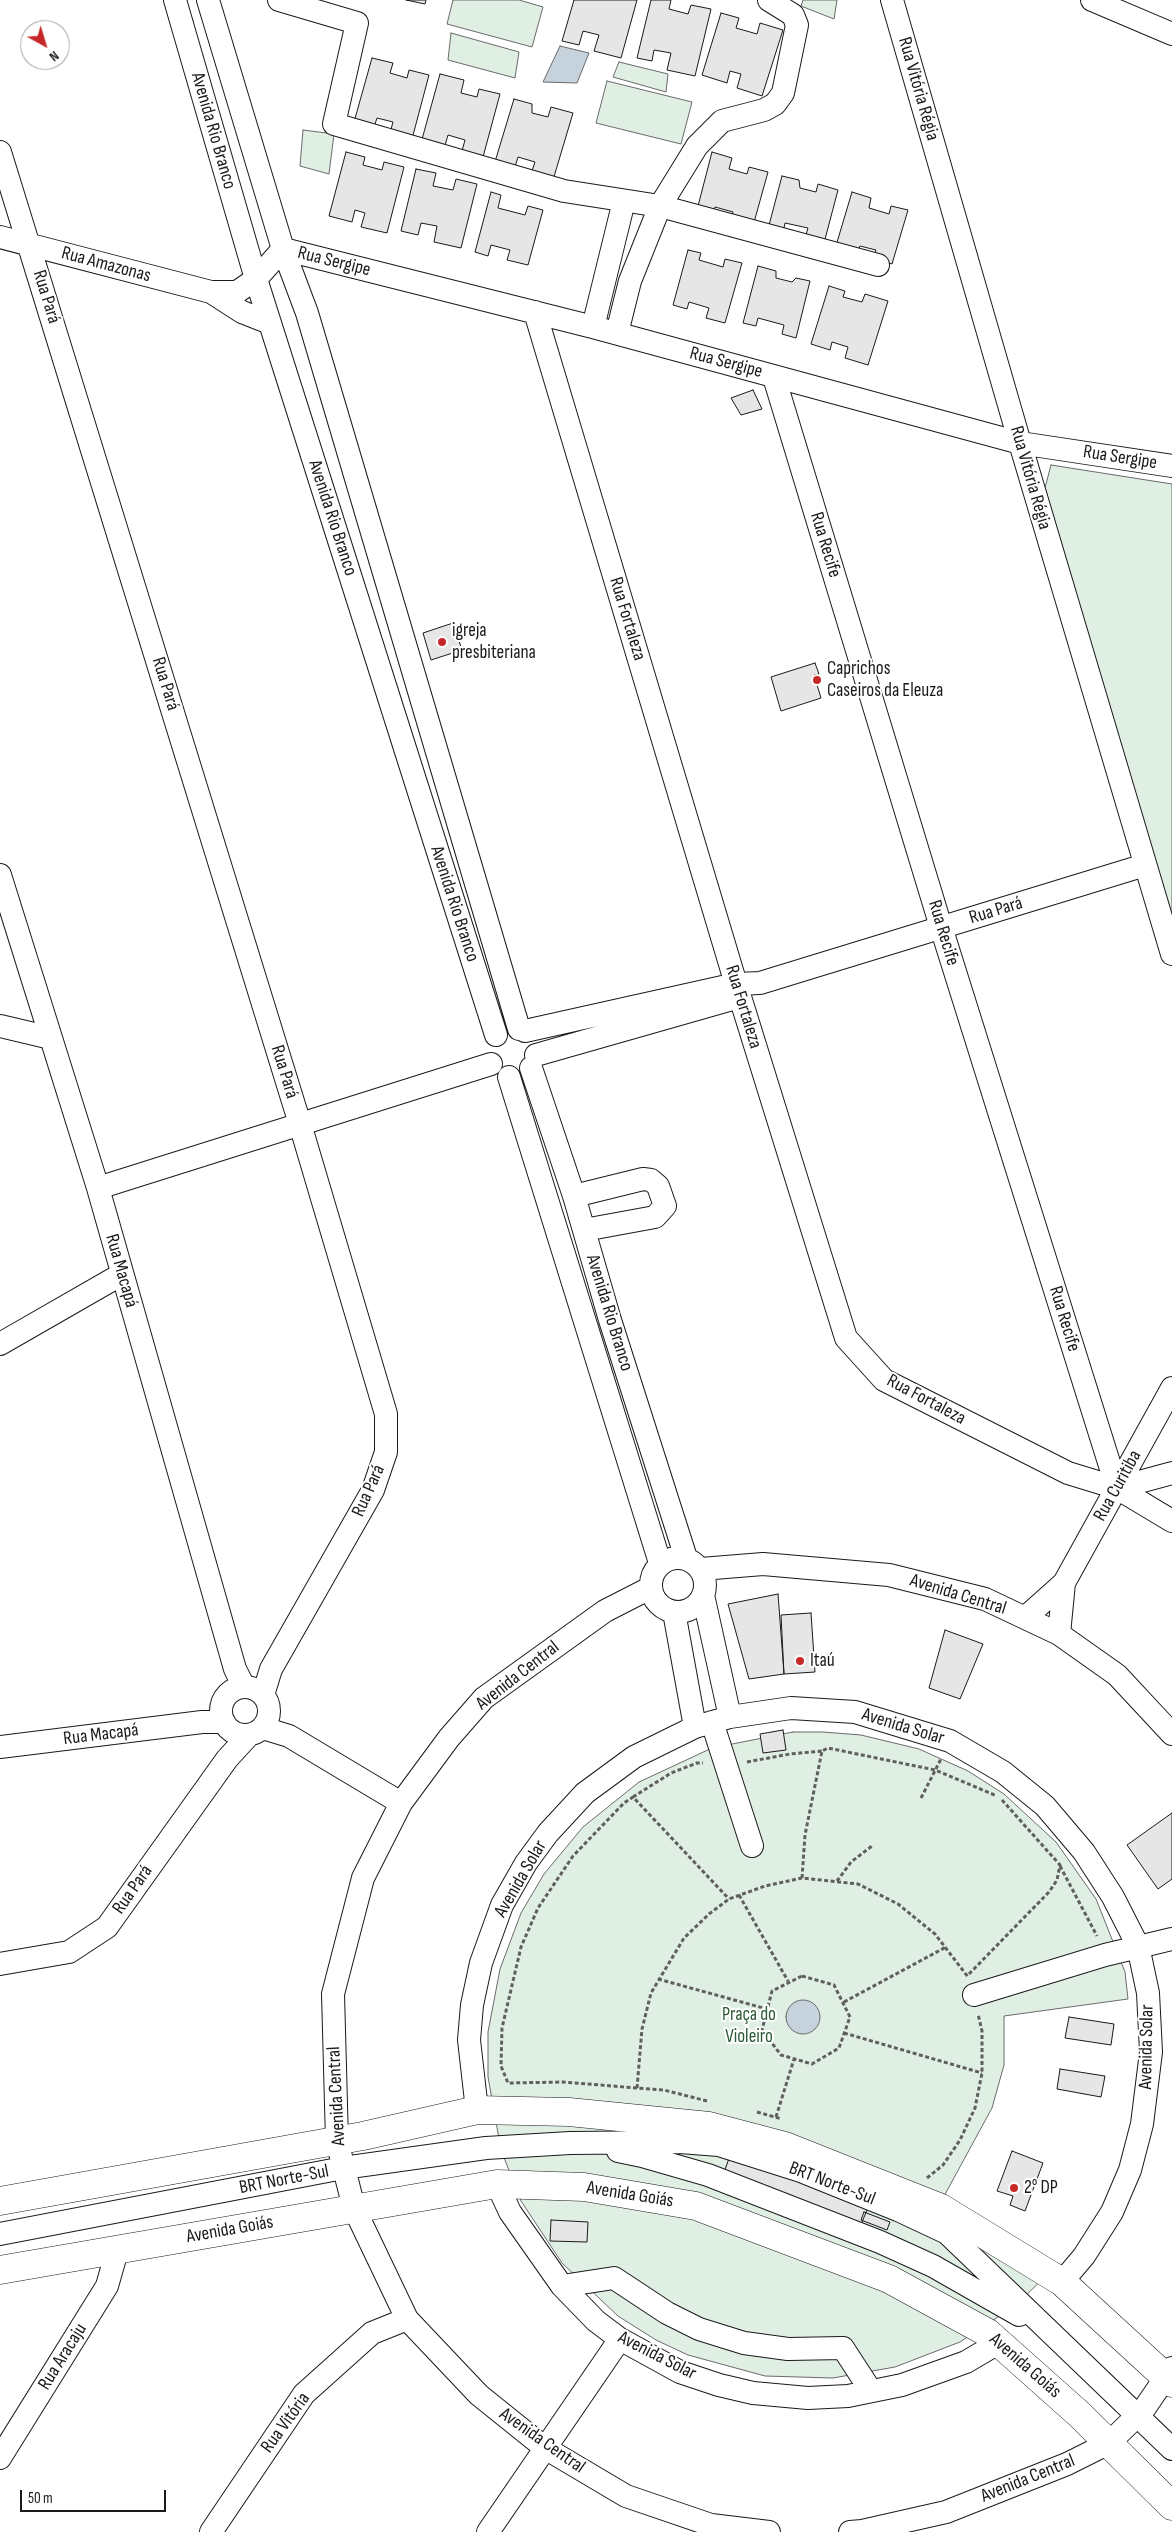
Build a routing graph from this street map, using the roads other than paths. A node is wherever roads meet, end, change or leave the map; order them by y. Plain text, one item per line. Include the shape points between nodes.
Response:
1 (175, 0) edge
2 (208, 0) edge
3 (279, 0) edge
4 (769, 0) edge
5 (892, 0) edge
6 (1092, 0) edge
7 (1172, 34) edge
8 (0, 152) edge
9 (624, 202) junction
10 (660, 206) junction
11 (0, 237) edge
12 (30, 245) junction
13 (283, 249) junction
14 (878, 265) dead end
15 (256, 279) junction
16 (212, 292) junction
17 (535, 312) junction
18 (270, 323) junction
19 (593, 326) junction
20 (617, 333) junction
21 (774, 377) junction
22 (1020, 443) junction
23 (1172, 466) edge
24 (1146, 865) junction
25 (0, 875) edge
26 (941, 927) junction
27 (1172, 954) edge
28 (738, 991) junction
29 (565, 1023) junction
30 (0, 1026) edge
31 (522, 1030) junction
32 (496, 1035) junction
33 (51, 1038) junction
34 (571, 1044) junction
35 (534, 1062) junction
36 (491, 1064) junction
37 (510, 1077) junction
38 (300, 1124) junction
39 (98, 1188) junction
40 (574, 1196) junction
41 (584, 1230) junction
42 (122, 1274) junction
43 (0, 1344) edge
44 (1172, 1388) edge
45 (1172, 1473) edge
46 (1117, 1488) junction
47 (1172, 1521) edge
48 (660, 1563) junction
49 (693, 1564) junction
50 (1064, 1584) junction
51 (650, 1588) junction
52 (703, 1595) junction
53 (674, 1612) junction
54 (1026, 1618) junction
55 (1059, 1634) junction
56 (241, 1708) junction
57 (713, 1722) junction
58 (1172, 1734) edge
59 (0, 1746) edge
60 (401, 1803) junction
61 (752, 1846) dead end
62 (1172, 1938) edge
63 (1138, 1946) junction
64 (0, 1964) edge
65 (970, 1986) road end
66 (477, 2110) junction
67 (337, 2141) junction
68 (570, 2143) junction
69 (343, 2168) junction
70 (497, 2184) junction
71 (0, 2201) edge
72 (354, 2208) junction
73 (0, 2234) edge
74 (117, 2251) junction
75 (0, 2270) edge
76 (1062, 2282) junction
77 (562, 2286) junction
78 (407, 2319) junction
79 (1050, 2333) junction
80 (620, 2339) junction
81 (1000, 2342) junction
82 (1170, 2376) edge
83 (871, 2391) junction
84 (1136, 2417) junction
85 (1109, 2443) junction
86 (545, 2448) junction
87 (1172, 2449) edge
88 (0, 2458) edge
89 (1172, 2506) edge
90 (211, 2532) edge
91 (488, 2532) edge
92 (769, 2532) edge
93 (850, 2532) edge
94 (862, 2532) edge

1 - 15 street, Avenida Rio Branco
2 - 13 street, Avenida Rio Branco
3 - 9 street via 356,23 334,124 564,191
4 - 10 street via 793,15 798,25 784,93 764,110 722,121 697,146
5 - 22 street, Rua Vitória Régia
6 - 7 street
8 - 12 street, Rua Pará
9 - 10 street
9 - 19 street
10 - 14 street
10 - 20 street via 630,281
11 - 12 street, Rua Amazonas
12 - 16 street, Rua Amazonas
12 - 38 street, Rua Pará
13 - 15 street, Rua Amazonas
13 - 17 street, Rua Sergipe
13 - 31 street, Avenida Rio Branco via 307,313
15 - 16 street, Rua Amazonas via 237,292
15 - 18 street, Avenida Rio Branco
16 - 18 street, Rua Amazonas via 242,312
17 - 19 street, Rua Sergipe
17 - 28 street, Rua Fortaleza
18 - 32 street, Avenida Rio Branco
19 - 20 street, Rua Sergipe
20 - 21 street, Rua Sergipe
21 - 22 street, Rua Sergipe
21 - 26 street, Rua Recife
22 - 23 street, Rua Sergipe
22 - 24 street, Rua Vitória Régia
24 - 26 street, Rua Pará
24 - 27 street, Rua Vitória Régia
25 - 33 street, Rua Macapá
26 - 28 street, Rua Pará
26 - 46 street, Rua Recife
28 - 29 street, Rua Pará
28 - 34 street, Rua Pará
28 - 46 street, Rua Fortaleza via 846,1338 884,1380 1068,1473
29 - 31 street, Rua Pará
29 - 34 street
30 - 33 street
31 - 32 street via 507,1029
31 - 35 street via 534,1042
32 - 36 street via 488,1049
33 - 39 street, Rua Macapá
34 - 35 street, Rua Pará
35 - 37 street via 521,1075
35 - 40 street, Avenida Rio Branco
36 - 37 street via 498,1073
36 - 38 street, Rua Pará
37 - 48 street, Avenida Rio Branco
38 - 39 street, Rua Pará
38 - 56 street, Rua Pará via 386,1414 386,1452 373,1490 271,1669
39 - 42 street, Rua Macapá
40 - 41 street, Avenida Rio Branco
40 - 41 street via 643,1179 658,1186 665,1206 655,1217
41 - 49 street, Avenida Rio Branco
42 - 43 street
42 - 56 street, Rua Macapá
44 - 46 street, Rua Curitiba
45 - 46 street
46 - 47 street, Rua Fortaleza
46 - 50 street, Rua Curitiba
48 - 49 street via 673,1558
48 - 51 street via 651,1578
49 - 52 street via 705,1586
49 - 54 street, Avenida Central via 763,1564 889,1575 985,1600
50 - 54 street, Rua Curitiba
50 - 55 street, Rua Curitiba
51 - 53 street via 658,1604
51 - 60 street, Avenida Central via 605,1611 484,1698 449,1738
52 - 53 street via 691,1609
52 - 57 street
53 - 57 street
54 - 55 street, Avenida Central
55 - 58 street, Avenida Central via 1117,1675
56 - 59 street, Rua Macapá
56 - 60 street, Rua Macapá
56 - 64 street, Rua Pará via 226,1759 107,1927 69,1952
57 - 61 street
57 - 63 street, Avenida Solar via 791,1708 855,1712 950,1741 1003,1772 1045,1806 1084,1852 1113,1897
57 - 66 street, Avenida Solar via 634,1757 584,1793 532,1856 502,1905 481,1963 472,2005 469,2040
60 - 67 street, Avenida Central via 363,1878 333,1994
62 - 63 street
63 - 65 street
63 - 76 street, Avenida Solar via 1148,1993 1151,2052 1142,2124 1130,2170 1112,2212 1084,2256
66 - 67 main road
66 - 76 main road via 569,2112 709,2126 785,2146 941,2208
67 - 69 street, Avenida Central
67 - 71 main road
68 - 69 street, BRT Norte-Sul via 486,2148
68 - 79 street, BRT Norte-Sul via 642,2156 708,2175 880,2242 933,2266
68 - 79 street, BRT Norte-Sul via 719,2145 801,2171 947,2233
69 - 72 street, Avenida Central
69 - 73 street, BRT Norte-Sul
70 - 72 main road, Avenida Goiás
70 - 77 street, Avenida Solar via 510,2212
70 - 81 main road, Avenida Goiás via 584,2187 696,2206 889,2279
72 - 74 main road, Avenida Goiás
72 - 78 street, Avenida Central
74 - 75 main road, Avenida Goiás
74 - 88 street, Rua Aracaju via 107,2286
76 - 82 main road
77 - 80 street, Avenida Solar via 596,2321
77 - 83 street via 614,2278 666,2313 699,2329 744,2343 788,2349 843,2348
78 - 86 street, Avenida Central via 478,2395
78 - 90 street, Rua Vitória via 372,2333 304,2394
79 - 84 street, BRT Norte-Sul
80 - 83 street, Avenida Solar via 680,2372 754,2393 808,2398
80 - 86 street
81 - 83 street, Avenida Solar via 966,2362 902,2385
81 - 85 main road, Avenida Goiás
82 - 84 street, Avenida Central
84 - 85 street, Avenida Central
84 - 87 street, BRT Norte-Sul
85 - 89 main road, Avenida Goiás
85 - 94 street, Avenida Central via 1067,2464 946,2512
86 - 91 street
86 - 92 street, Avenida Central via 626,2496 711,2525
93 - 94 street, Avenida Central

